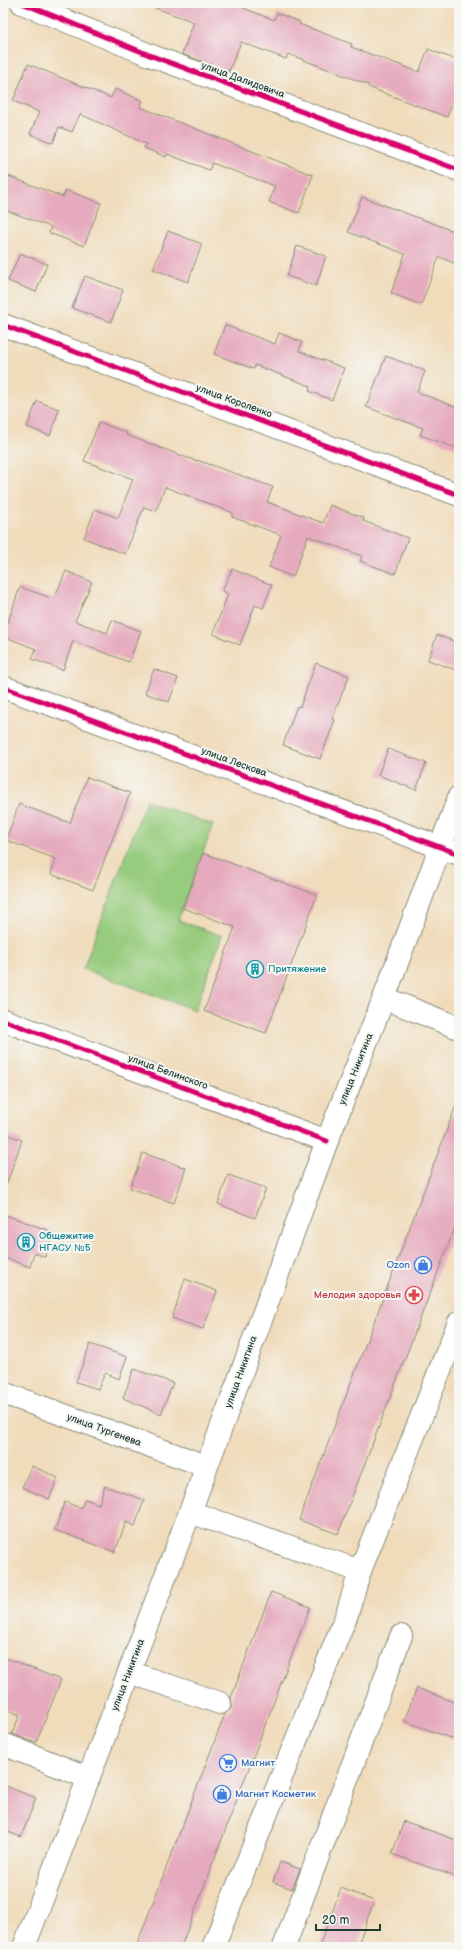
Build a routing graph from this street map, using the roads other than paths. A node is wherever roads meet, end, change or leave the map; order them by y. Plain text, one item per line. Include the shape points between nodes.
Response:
1 (22, 3) edge
2 (459, 170) edge
3 (3, 325) edge
4 (459, 495) edge
5 (3, 687) edge
6 (459, 797) edge
7 (449, 850) edge
8 (384, 998) junction
9 (3, 1020) edge
10 (459, 1028) edge
11 (327, 1141) junction
12 (459, 1322) edge
13 (3, 1393) edge
14 (206, 1466) junction
15 (190, 1512) junction
16 (360, 1571) junction
17 (402, 1636) dead end
18 (129, 1672) junction
19 (220, 1703) dead end
20 (3, 1744) edge
21 (89, 1778) junction
22 (24, 1947) edge
23 (213, 1947) edge
24 (284, 1947) edge

1 - 2 street, улица Далидовича via 152,56
3 - 4 street, улица Короленко
5 - 7 street, улица Лескова
6 - 7 street, улица Никитина
7 - 8 street, улица Никитина
8 - 10 street
8 - 11 street, улица Никитина
9 - 11 street, улица Белинского
11 - 14 street, улица Никитина
12 - 16 street
13 - 14 street, улица Тургенева
14 - 15 street, улица Никитина
15 - 16 street
15 - 18 street, улица Никитина
16 - 23 street via 346,1614
17 - 24 street
18 - 19 street
18 - 21 street, улица Никитина
20 - 21 street
21 - 22 street, улица Никитина

